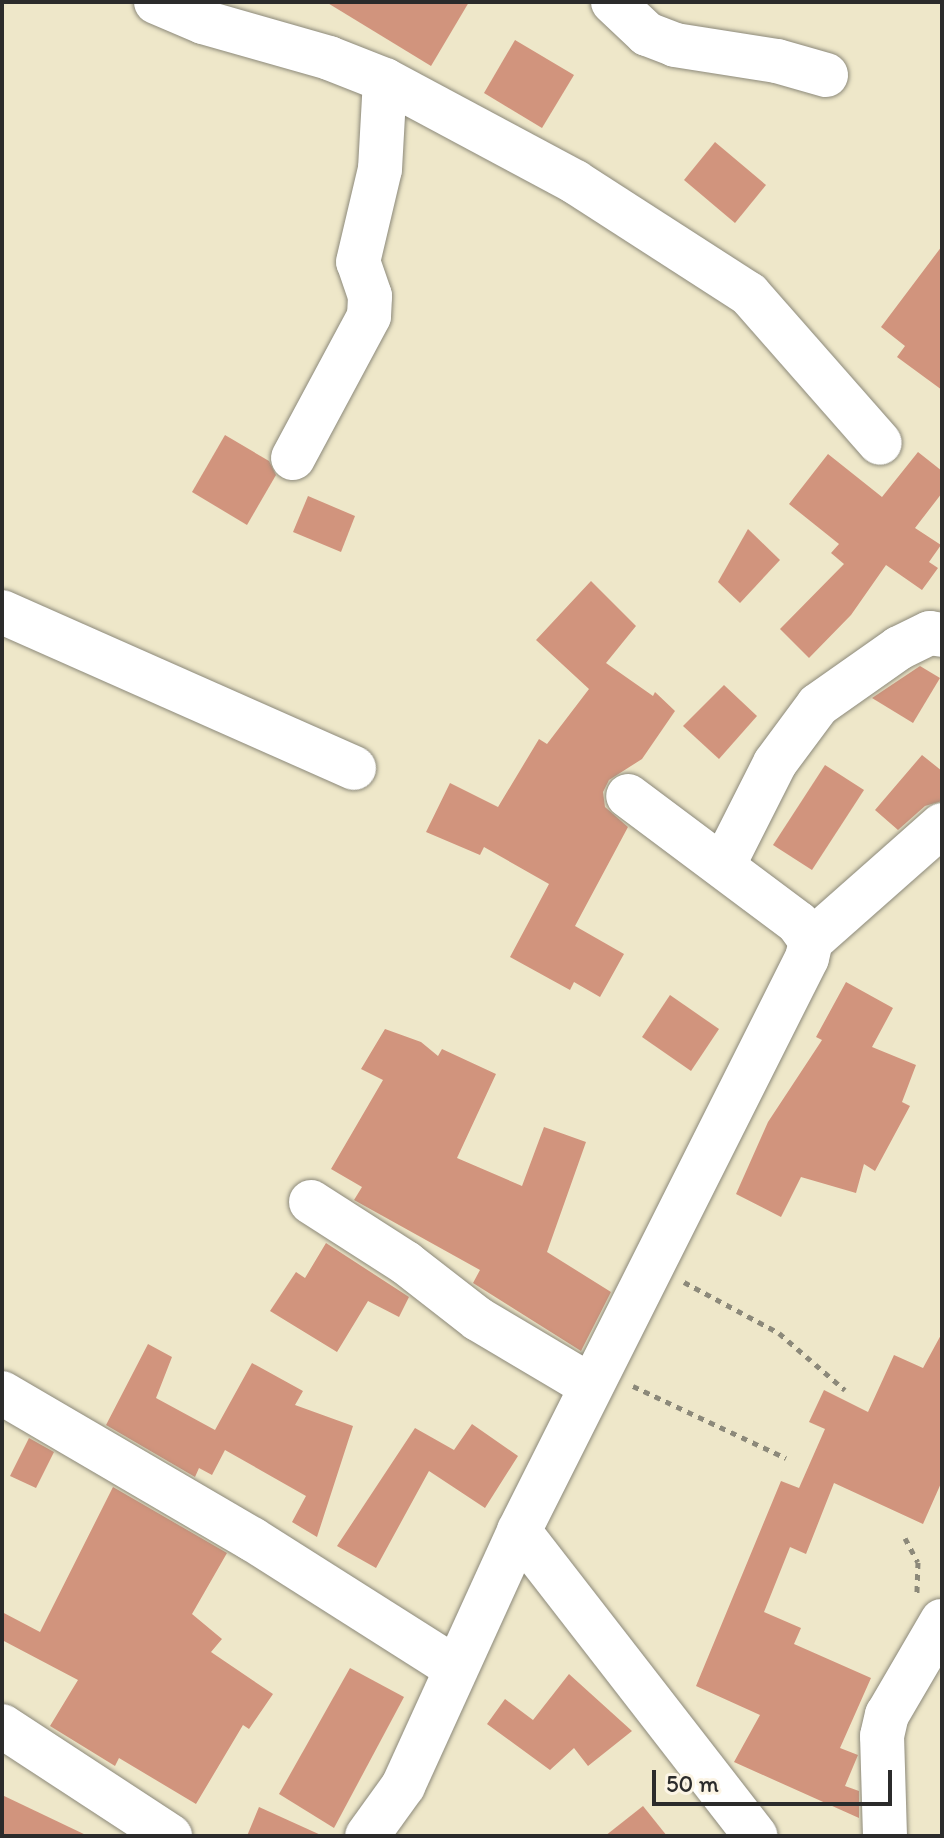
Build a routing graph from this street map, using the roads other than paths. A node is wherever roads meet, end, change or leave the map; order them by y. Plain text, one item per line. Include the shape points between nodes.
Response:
1 (156, 2) edge
2 (613, 2) edge
3 (826, 75) dead end
4 (385, 80) junction
5 (880, 443) dead end
6 (293, 458) dead end
7 (2, 612) edge
8 (942, 635) edge
9 (354, 768) dead end
10 (628, 796) dead end
11 (942, 825) edge
12 (723, 866) junction
13 (811, 941) junction
14 (311, 1202) dead end
15 (596, 1378) junction
16 (2, 1393) edge
17 (519, 1531) junction
18 (942, 1621) edge
19 (455, 1668) junction
20 (2, 1726) edge
21 (403, 1786) junction
22 (170, 1836) edge
23 (367, 1836) edge
24 (401, 1836) edge
25 (756, 1836) edge
26 (885, 1836) edge

1 - 4 street
2 - 3 street via 647,34 675,45 777,61
4 - 5 street via 575,182 749,294
4 - 6 street via 380,169 358,262 370,296 369,316
7 - 9 street via 46,636
8 - 12 street via 930,633 899,648 818,705 775,763
10 - 12 street
11 - 13 street
12 - 13 street via 798,923
13 - 15 street
14 - 15 street via 406,1263 478,1319
15 - 17 street
16 - 19 street via 252,1539
17 - 19 street
17 - 25 street
18 - 26 street via 887,1715 882,1736
19 - 21 street
20 - 22 street
21 - 23 street via 380,1811
21 - 24 street

